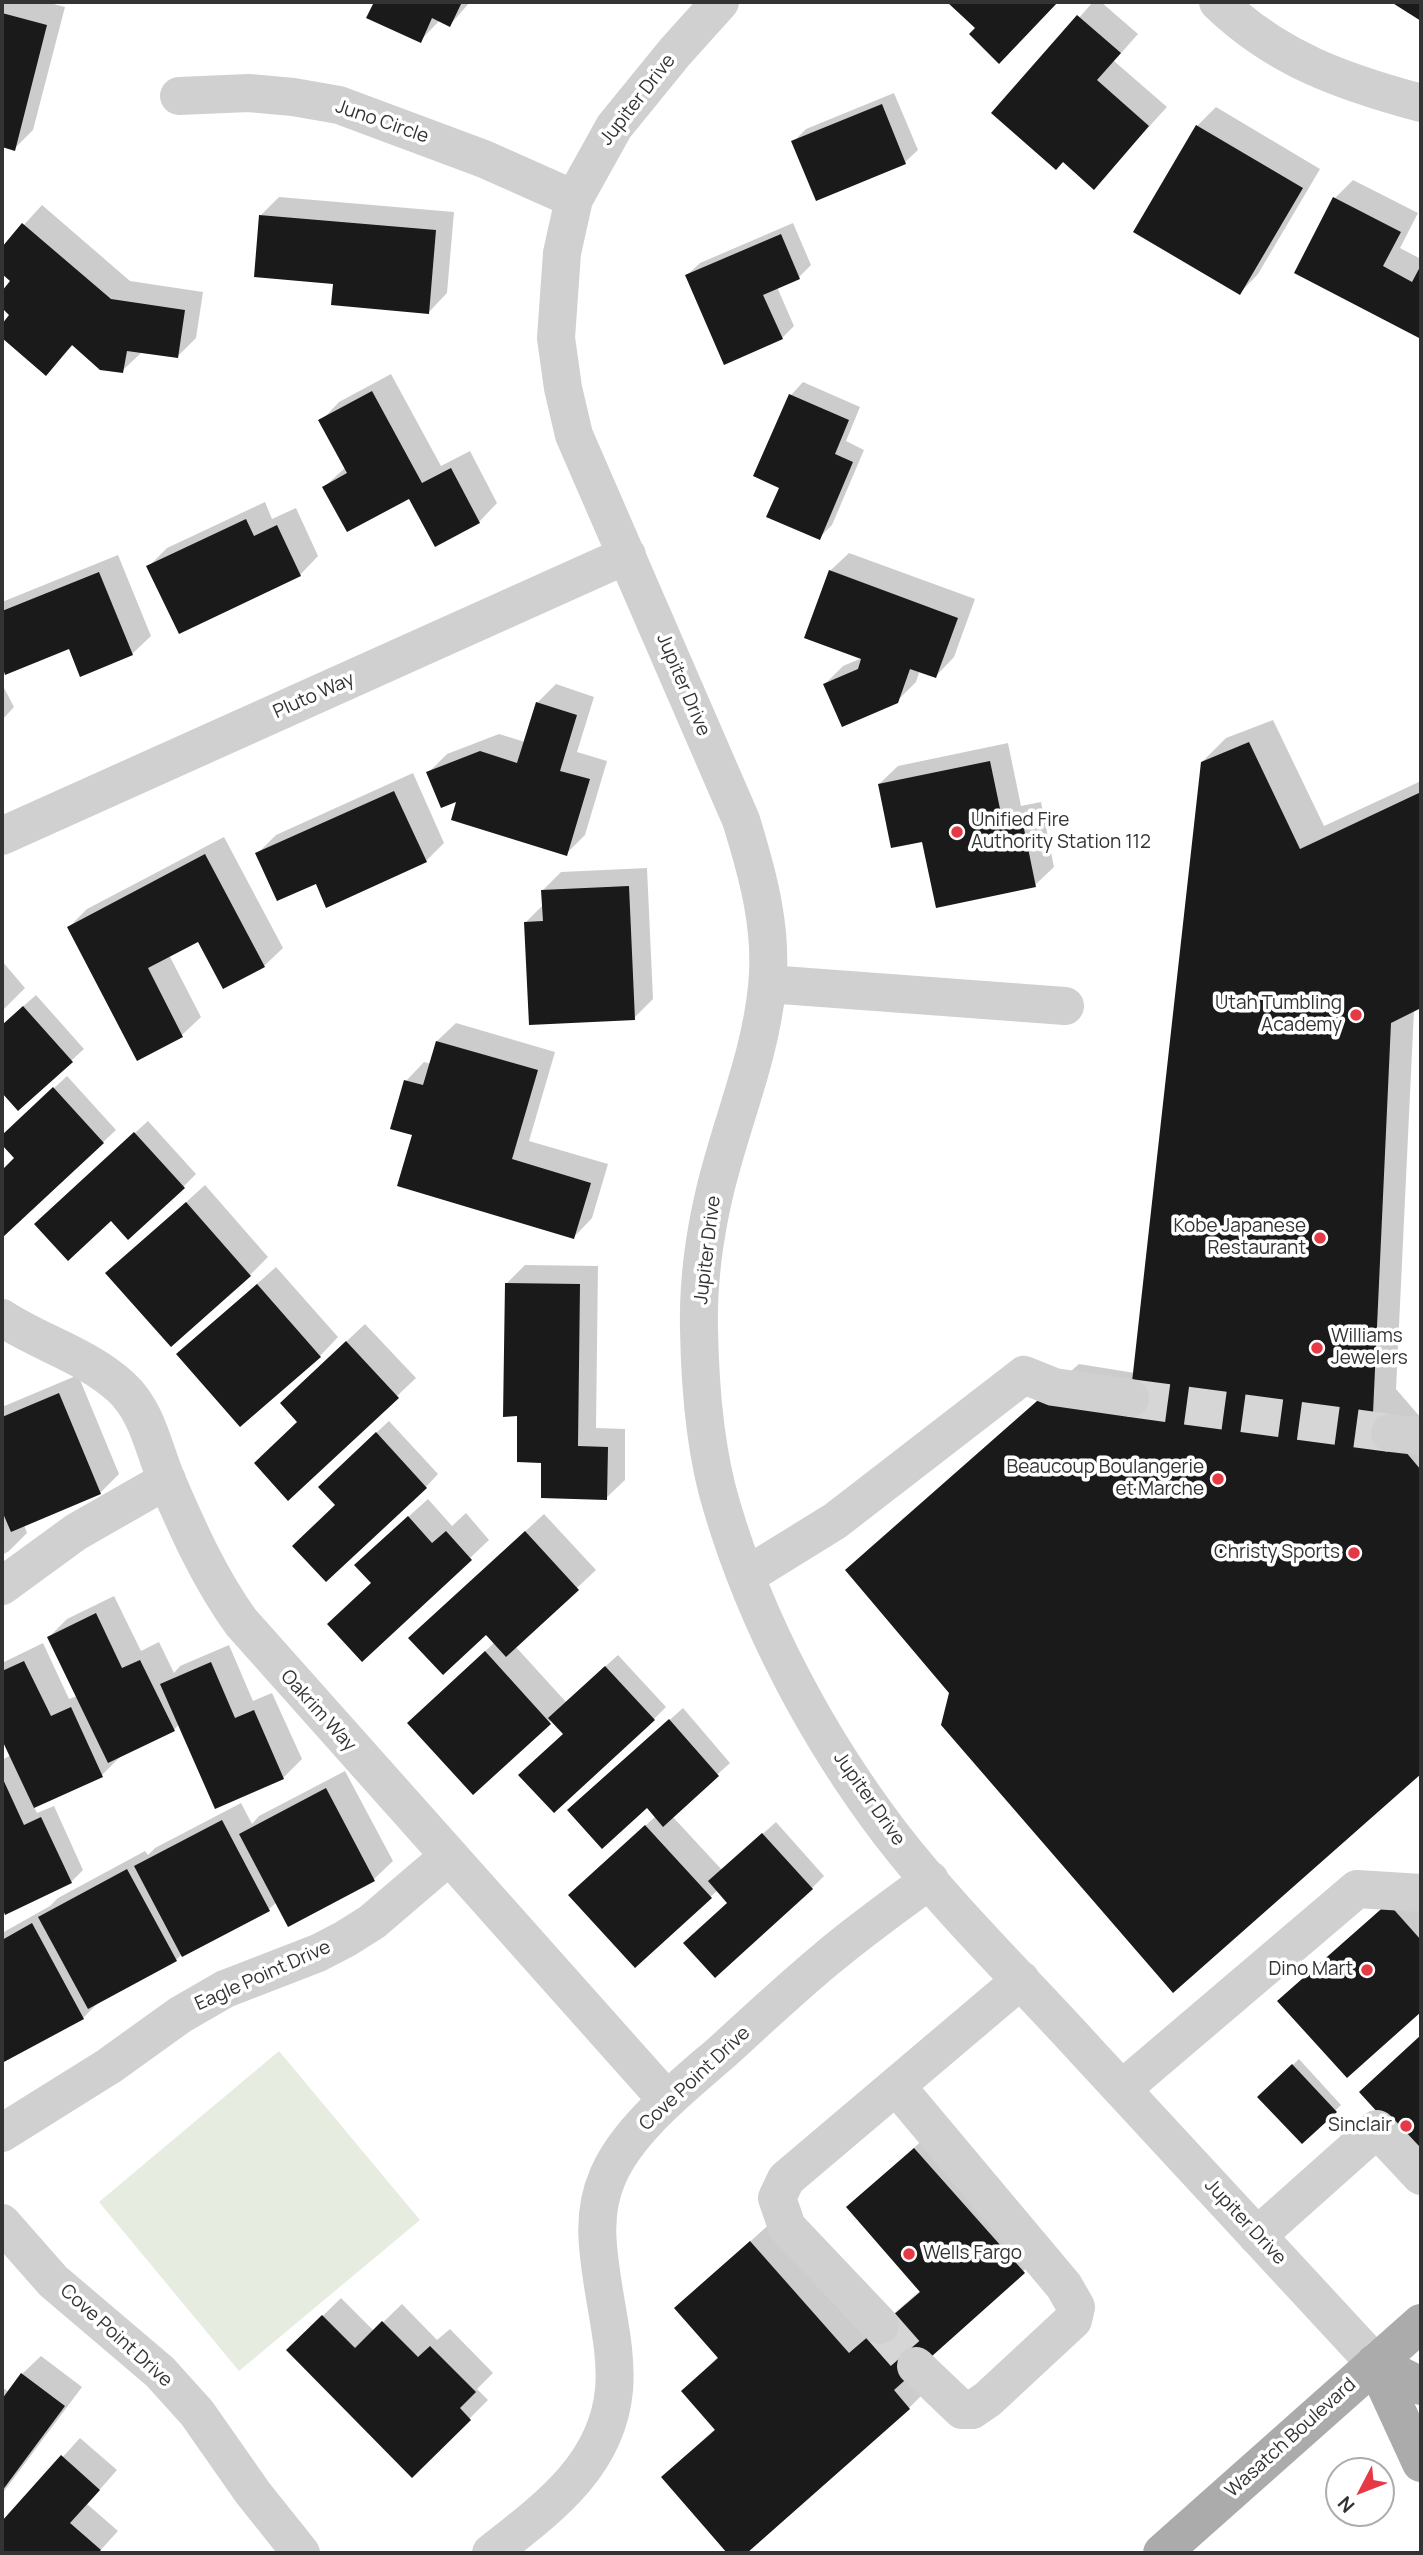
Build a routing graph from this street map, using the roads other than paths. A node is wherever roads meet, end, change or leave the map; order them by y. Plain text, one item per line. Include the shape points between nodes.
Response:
1 (720, 2) edge
2 (1218, 2) edge
3 (179, 96) dead end
4 (1421, 103) edge
5 (574, 199) junction
6 (627, 555) junction
7 (2, 836) edge
8 (768, 984) junction
9 (1065, 1006) dead end
10 (2, 1318) edge
11 (1130, 1398) tunnel mouth
12 (167, 1480) junction
13 (746, 1576) junction
14 (2, 1586) edge
15 (449, 1857) junction
16 (930, 1880) junction
17 (1421, 1893) edge
18 (1021, 1980) junction
19 (897, 2087) junction
20 (1122, 2089) junction
21 (667, 2100) junction
22 (2, 2133) edge
23 (1421, 2176) edge
24 (2, 2223) edge
25 (1257, 2236) junction
26 (1421, 2323) edge
27 (880, 2325) tunnel mouth
28 (1375, 2363) junction
29 (916, 2366) tunnel mouth
30 (1421, 2386) edge
31 (1421, 2463) edge
32 (302, 2553) edge
33 (491, 2553) edge
34 (1162, 2553) edge

1 - 5 street, Jupiter Drive via 614,127
2 - 4 street via 1296,59 1361,87
3 - 5 street, Juno Circle via 249,93 339,105 484,159
5 - 6 street, Jupiter Drive via 562,253 556,338 563,388 574,435
6 - 7 street, Pluto Way
6 - 8 street, Jupiter Drive via 741,820 767,916
8 - 9 street
8 - 13 street, Jupiter Drive via 758,1040 713,1196 699,1326 706,1427 721,1503
10 - 12 street, Oakrim Way via 81,1358 122,1388 147,1424
11 - 13 street via 1054,1387 1024,1375 835,1521
12 - 14 street via 76,1532
12 - 15 street, Oakrim Way via 207,1567 241,1622
13 - 16 street, Jupiter Drive via 771,1635 830,1742 890,1832
15 - 21 street, Oakrim Way
15 - 22 street, Eagle Point Drive via 345,1939 225,1989 180,2014 109,2066
16 - 18 street, Jupiter Drive
16 - 21 street, Cove Point Drive via 824,1961
17 - 20 street via 1357,1889
18 - 19 street
18 - 20 street, Jupiter Drive
19 - 27 street via 786,2179 777,2198 788,2227
19 - 29 street via 1076,2307 1073,2320 972,2410 962,2410
20 - 25 street, Jupiter Drive
21 - 33 street, Cove Point Drive via 609,2173 597,2216 596,2242 613,2358 609,2419 585,2469 569,2488
23 - 25 street via 1377,2129
24 - 32 street, Cove Point Drive via 53,2281 160,2372 197,2413
25 - 28 street, Jupiter Drive
26 - 28 main road, Wasatch Boulevard
28 - 30 main road
28 - 31 main road
28 - 34 main road, Wasatch Boulevard

